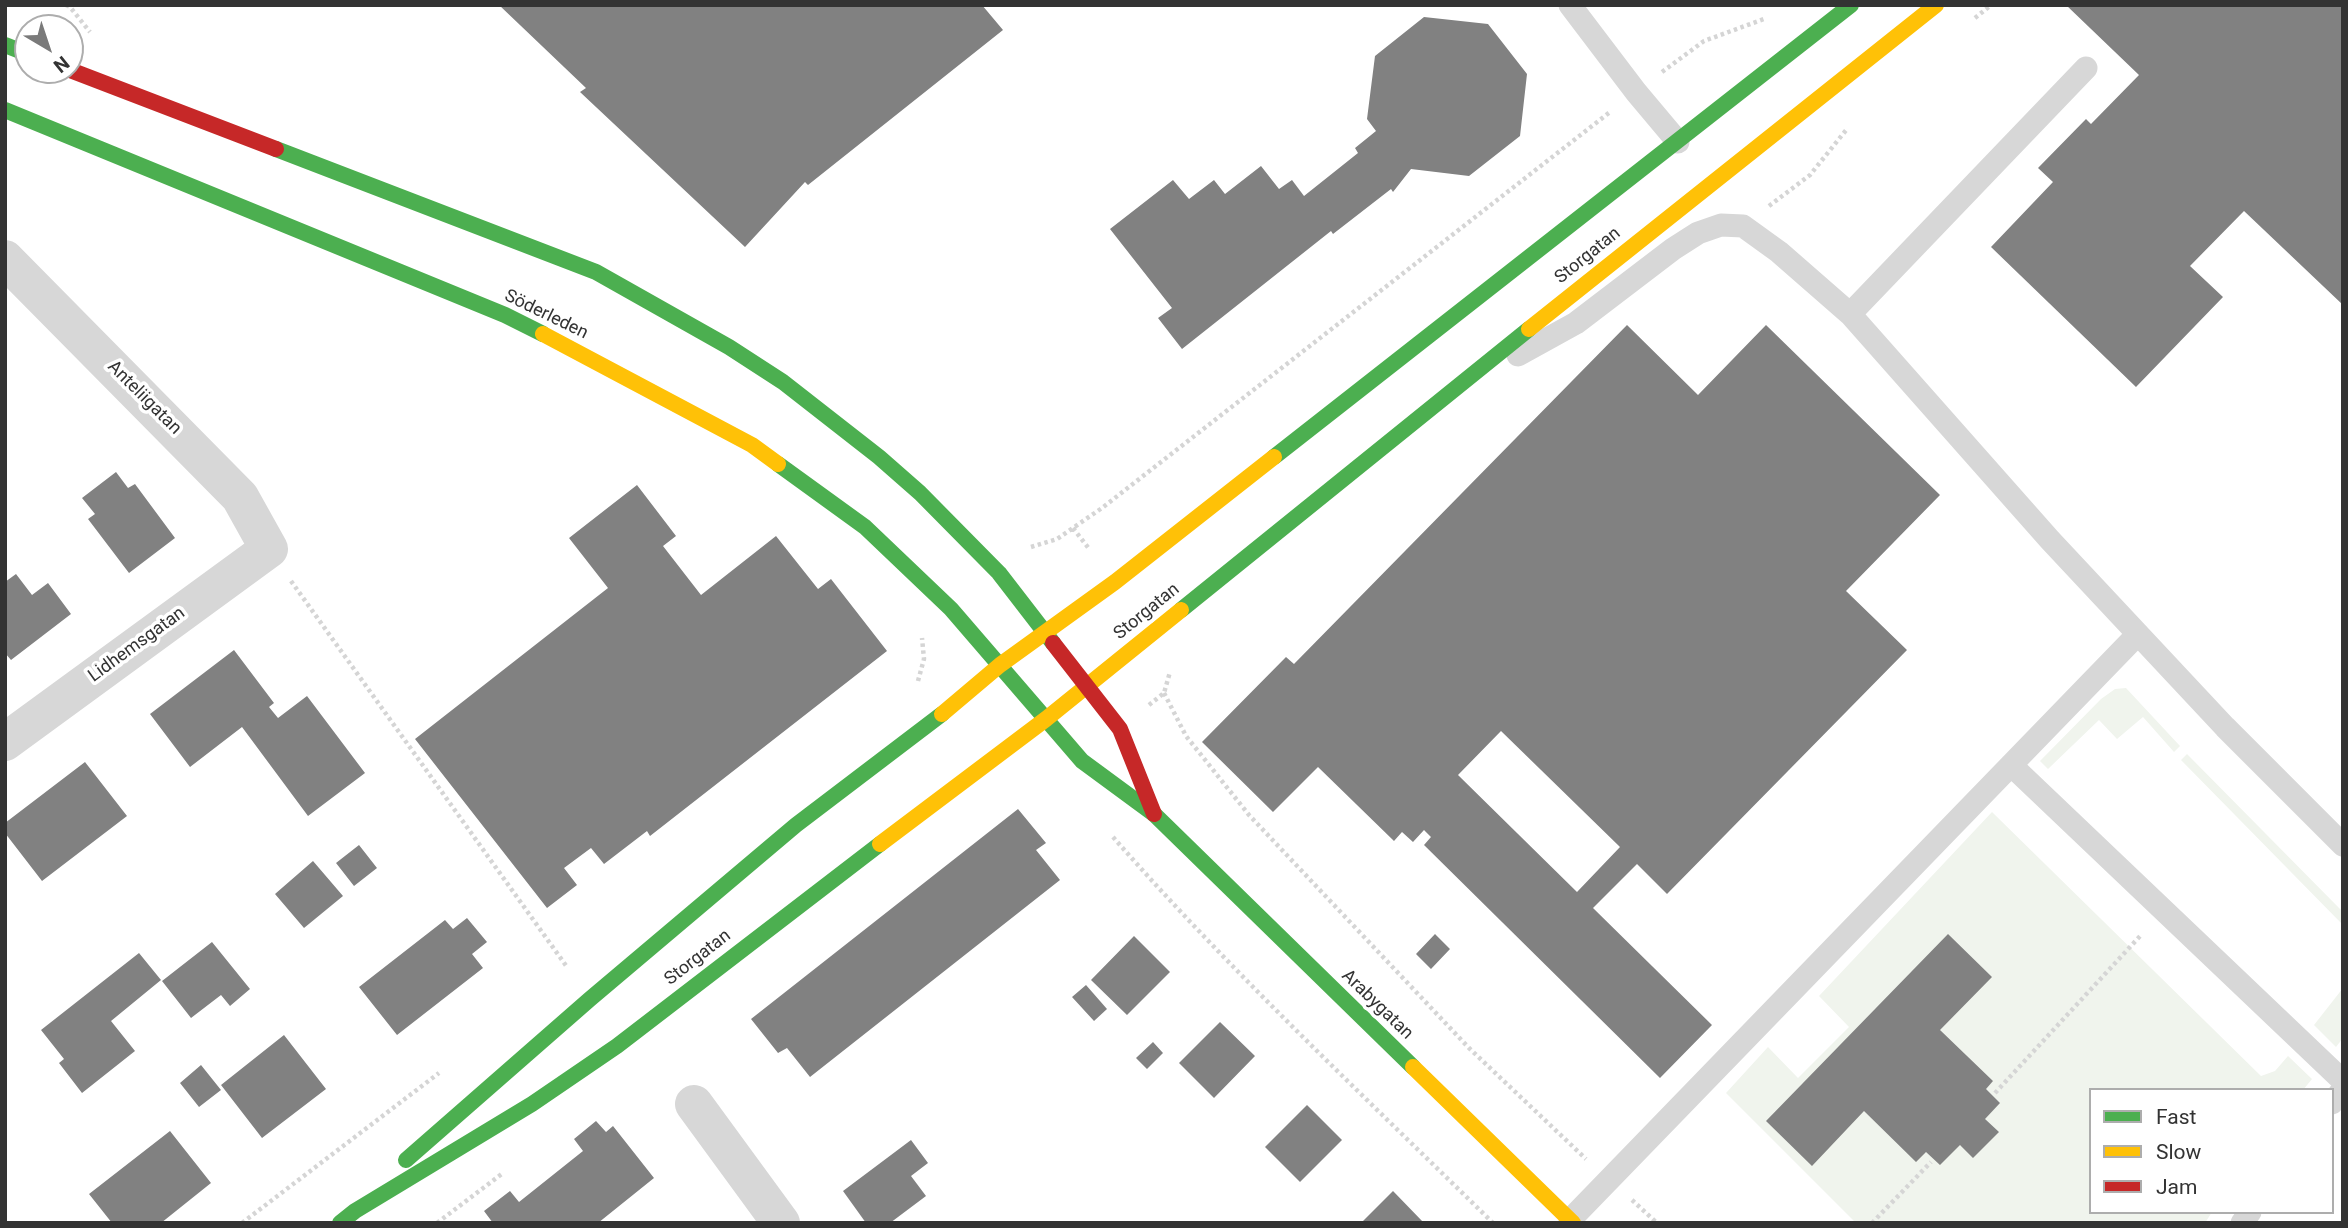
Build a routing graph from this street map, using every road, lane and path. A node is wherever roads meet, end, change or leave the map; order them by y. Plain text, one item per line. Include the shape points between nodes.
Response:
1 (1570, 5) edge
2 (1851, 5) edge
3 (1936, 5) edge
4 (1774, 14) dead end
5 (2085, 68) dead end
6 (84, 75) edge
7 (1636, 92) junction
8 (5, 110) edge
9 (1678, 142) junction
10 (5, 259) edge
11 (1850, 314) junction
12 (1447, 395) junction
13 (269, 548) junction
14 (1030, 548) dead end
15 (1045, 633) junction
16 (2138, 634) junction
17 (1000, 665) junction
18 (1087, 685) junction
19 (1164, 693) dead end
20 (1046, 719) junction
21 (5, 742) edge
22 (2011, 765) junction
23 (1154, 814) junction
24 (1112, 836) dead end
25 (2343, 845) edge
26 (2164, 910) junction
27 (568, 967) dead end
28 (2343, 1081) edge
29 (1995, 1093) dead end
30 (694, 1104) dead end
31 (1931, 1162) dead end
32 (1609, 1180) junction
33 (355, 1211) junction
34 (1572, 1222) edge
35 (340, 1223) edge
36 (781, 1223) edge
37 (1493, 1223) edge
38 (1657, 1223) edge
39 (1872, 1223) edge

1 - 7 lane
2 - 9 main road, Storgatan
3 - 12 main road, Storgatan
4 - 7 path via 1704,41
5 - 11 lane
6 - 15 main road via 575,263 729,347 783,382 920,493 999,573
7 - 9 lane
7 - 14 path via 1102,508 1057,539
8 - 17 main road, Söderleden via 505,315 740,438 865,527 951,609
9 - 15 main road, Storgatan
10 - 13 street, Anteliigatan via 240,497
11 - 12 lane via 1743,226 1721,225 1673,249 1576,323
11 - 16 lane
12 - 18 main road, Storgatan
13 - 21 street, Lidhemsgatan
13 - 27 path
15 - 17 main road, Storgatan
15 - 18 main road, Arabygatan
16 - 22 lane
16 - 25 lane
17 - 20 main road, Arabygatan
17 - 33 main road, Storgatan via 785,834 424,1142
18 - 20 main road, Storgatan
18 - 23 main road, Arabygatan via 1120,729
19 - 32 path via 1186,736 1249,815 1469,1048
20 - 23 main road, Arabygatan via 1082,761
20 - 33 main road, Storgatan via 617,1046 532,1104
22 - 26 lane
22 - 32 lane
23 - 34 main road, Arabygatan
24 - 37 path via 1291,1027
26 - 28 lane
26 - 29 path
30 - 36 street
31 - 39 path
32 - 34 lane
32 - 38 path
33 - 35 main road, Storgatan

